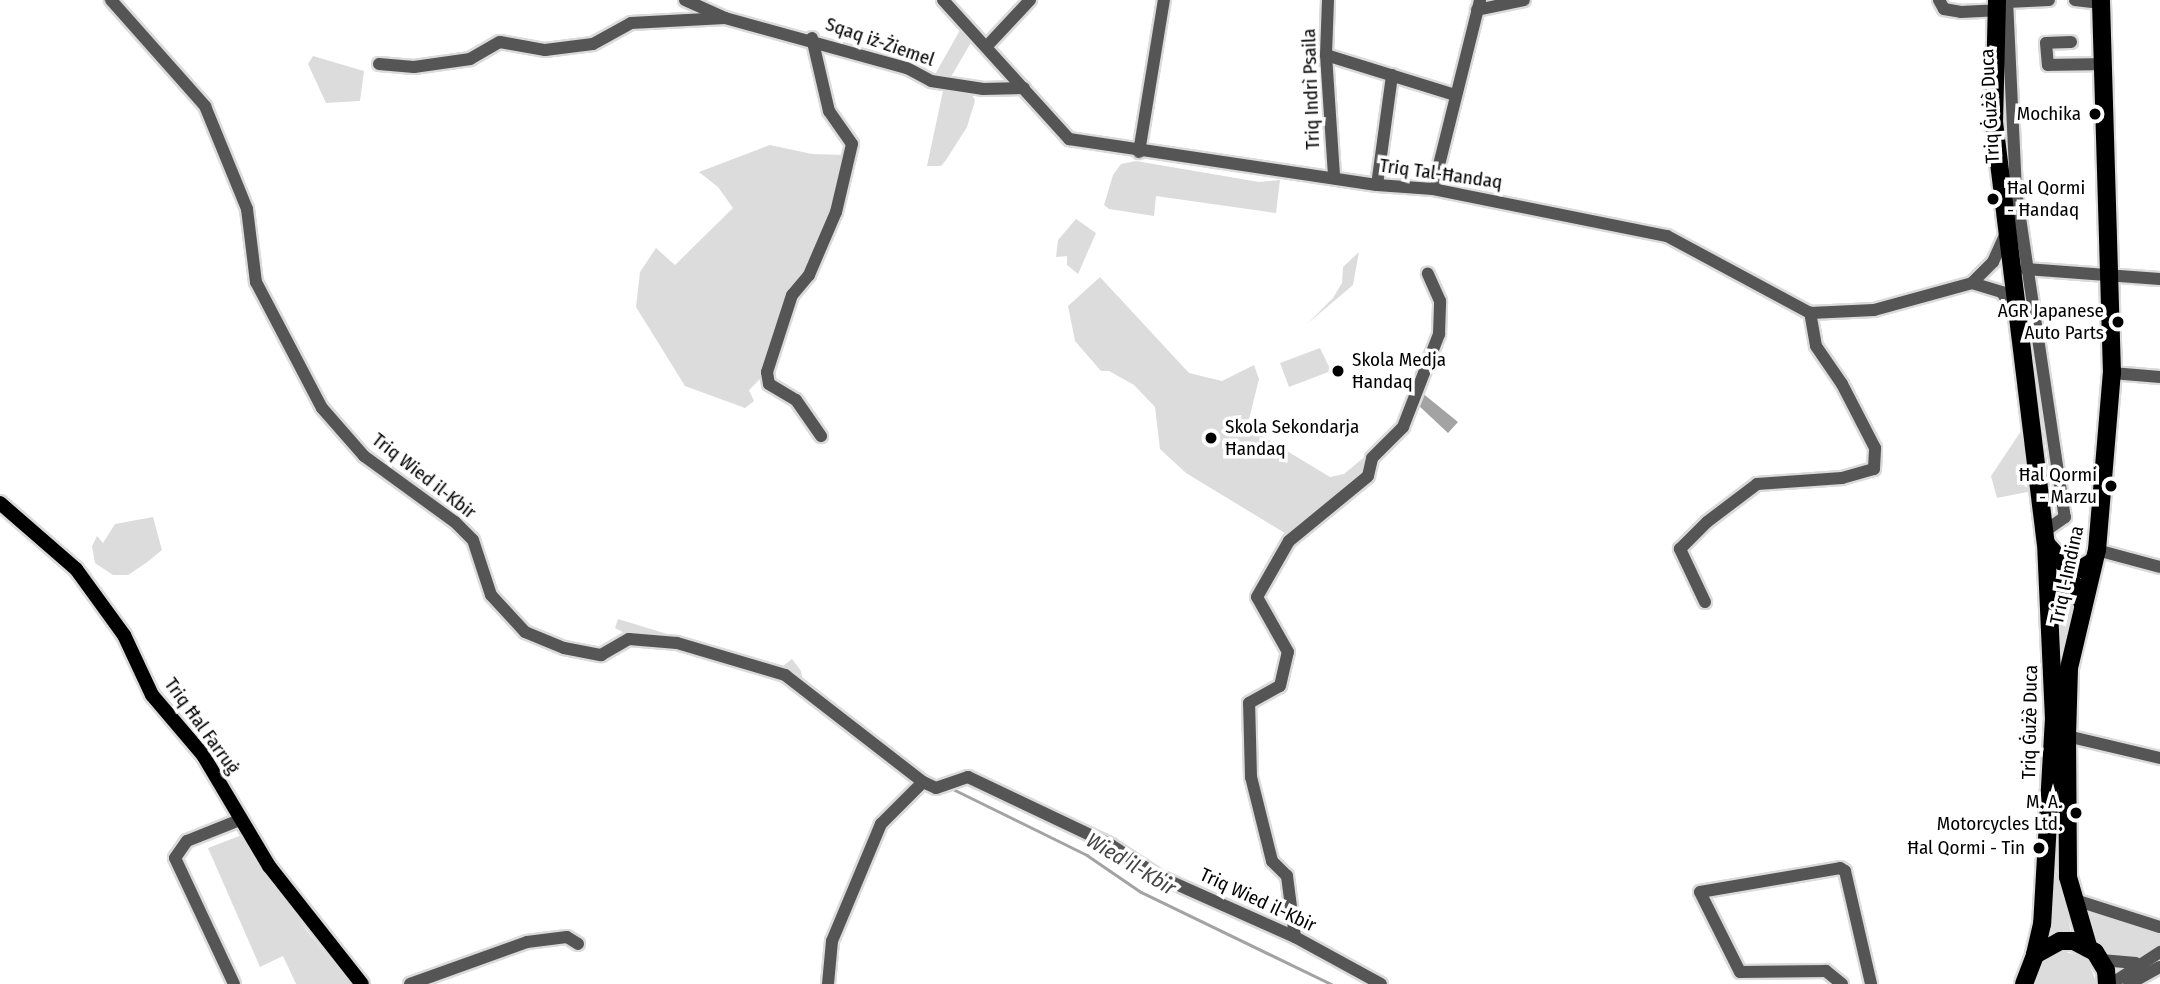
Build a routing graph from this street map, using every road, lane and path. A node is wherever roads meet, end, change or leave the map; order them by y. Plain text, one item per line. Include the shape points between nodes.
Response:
1 (111, 0) edge
2 (685, 0) edge
3 (943, 0) edge
4 (1030, 0) edge
5 (1164, 0) edge
6 (1328, 0) edge
7 (1524, 0) edge
8 (1938, 0) edge
9 (2049, 0) edge
10 (2075, 0) edge
11 (2101, 1) edge
12 (2002, 3) edge
13 (1479, 5) edge
14 (725, 18) junction
15 (812, 38) junction
16 (2071, 43) dead end
17 (987, 46) junction
18 (1326, 55) junction
19 (379, 64) dead end
20 (2103, 64) junction
21 (1392, 75) junction
22 (1024, 88) junction
23 (1455, 95) junction
24 (1994, 122) junction
25 (2012, 151) junction
26 (1139, 152) junction
27 (1334, 176) junction
28 (1377, 186) junction
29 (1433, 189) junction
30 (2007, 229) junction
31 (2026, 268) junction
32 (1428, 274) dead end
33 (2108, 275) junction
34 (2160, 279) edge
35 (1972, 283) junction
36 (1811, 313) junction
37 (2020, 327) junction
38 (2112, 373) junction
39 (2160, 377) edge
40 (821, 436) dead end
41 (0, 503) edge
42 (2046, 537) junction
43 (2095, 556) junction
44 (2160, 568) edge
45 (2049, 590) junction
46 (1705, 602) dead end
47 (2082, 602) junction
48 (2067, 736) junction
49 (2160, 758) edge
50 (929, 785) junction
51 (242, 819) junction
52 (2072, 899) junction
53 (2160, 927) edge
54 (1295, 937) junction
55 (578, 944) dead end
56 (2088, 946) junction
57 (2160, 952) edge
58 (2035, 955) junction
59 (2101, 960) junction
60 (2138, 963) junction
61 (2160, 967) edge
62 (234, 984) edge
63 (362, 984) edge
64 (410, 984) edge
65 (828, 984) edge
66 (1381, 984) edge
67 (1842, 984) edge
68 (1871, 984) edge
69 (2024, 984) edge
70 (2110, 984) edge
71 (2130, 984) edge

1 - 50 street, Triq Wied il-Kbir via 205,106 247,209 257,282 322,408 364,456 473,540 501,611 524,632 582,653 601,655 629,639 677,643 785,675
2 - 14 street
3 - 17 street, Triq Tal-Ħandaq
4 - 17 street
5 - 26 street
6 - 18 street, Triq Indrì Psaila
7 - 13 street
8 - 12 street via 1944,9 1961,12
9 - 12 street
10 - 11 street
11 - 20 highway, Triq l-Imdina
12 - 24 highway, Triq Ġużè Duca
12 - 25 street, Triq Ġużè Duca
13 - 23 street
14 - 15 street, Sqaq iż-Żiemel
14 - 19 street via 631,23 593,44 545,50 500,42 470,59 414,67
15 - 22 street, Sqaq iż-Żiemel via 907,68 931,81 983,89
15 - 40 street via 830,111 852,144 836,212 810,275 792,295 767,372 769,384 796,400
16 - 20 street via 2046,43 2048,65
17 - 22 street, Triq Tal-Ħandaq
18 - 21 street
18 - 27 street, Triq Indrì Psaila
20 - 33 highway, Triq l-Imdina
21 - 23 street
21 - 28 street
22 - 26 street, Triq Tal-Ħandaq via 1069,139
23 - 29 street
24 - 25 highway
24 - 30 highway, Triq Ġużè Duca
25 - 31 street, Triq Ġużè Duca
26 - 27 street, Triq Tal-Ħandaq
27 - 28 street, Triq Tal-Ħandaq
28 - 29 street, Triq Tal-Ħandaq
29 - 36 street, Triq Tal-Ħandaq via 1667,236
30 - 35 street via 1993,262
30 - 37 highway, Triq Ġużè Duca
31 - 33 street
31 - 42 street, Triq Ġużè Duca via 2065,517
32 - 54 street via 1440,302 1439,334 1404,427 1372,458 1368,476 1289,541 1257,597 1288,652 1280,687 1249,703 1251,776 1272,861 1286,876
33 - 34 street
33 - 38 highway, Triq l-Imdina
35 - 36 street via 1874,310
35 - 37 street via 2002,292
36 - 46 street via 1816,346 1875,448 1874,469 1842,478 1757,484 1707,522 1680,549
37 - 42 highway, Triq Ġużè Duca
38 - 39 street
38 - 43 highway, Triq l-Imdina
41 - 51 main road, Triq Ħal Farruġ via 76,569 124,635 152,695 203,755
42 - 43 highway via 2054,558 2069,569 2081,569
42 - 45 highway, Triq Ġużè Duca
43 - 44 street
43 - 47 highway, Triq l-Imdina
45 - 47 highway via 2072,583 2081,591
45 - 58 highway, Triq Ġużè Duca via 2054,718 2042,924
47 - 48 highway, Triq l-Imdina via 2070,668
48 - 49 street
48 - 52 highway, Triq l-Imdina via 2066,848
50 - 54 street, Triq Wied il-Kbir via 968,777 1111,845 1158,876
50 - 65 street via 881,824 832,941
51 - 62 street via 187,841 175,858
51 - 63 main road, Triq Ħal Farruġ via 270,866
52 - 53 street
52 - 56 highway, Triq l-Imdina
54 - 66 street, Triq Wied il-Kbir
55 - 64 street via 568,937 527,943
56 - 58 highway via 2060,941
56 - 59 highway
57 - 60 street
58 - 69 highway, Triq Ġużè Duca
59 - 60 street
59 - 70 highway
60 - 70 street
61 - 71 street
67 - 68 street via 1826,971 1740,972 1700,892 1840,868 1845,871

